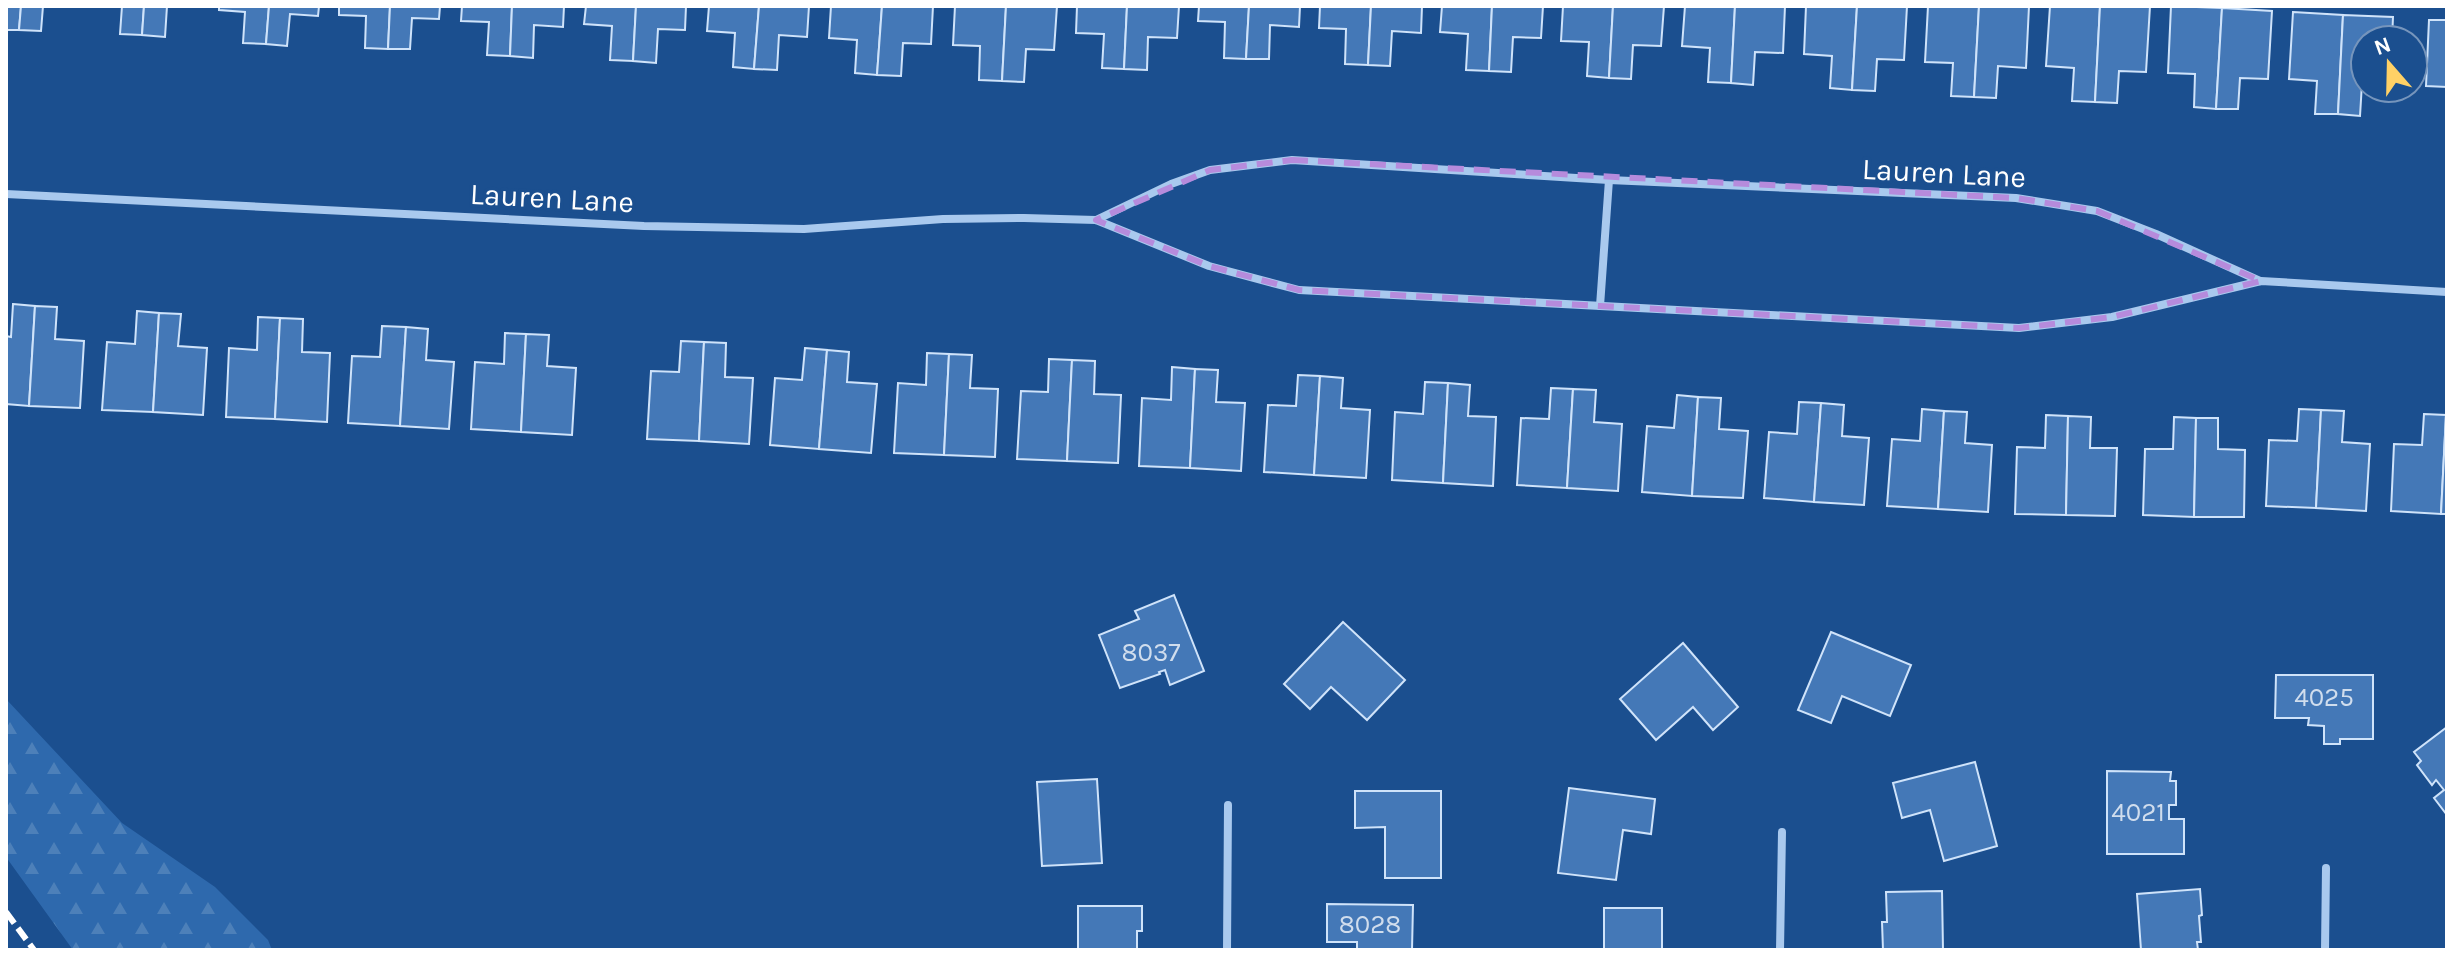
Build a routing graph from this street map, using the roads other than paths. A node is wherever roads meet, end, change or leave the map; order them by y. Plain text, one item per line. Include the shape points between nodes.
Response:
1 (1609, 180) junction
2 (6, 194) edge
3 (1096, 220) junction
4 (2261, 281) junction
5 (2447, 292) edge
6 (1600, 306) junction
7 (1228, 805) dead end
8 (1782, 832) dead end
9 (2326, 868) dead end
10 (1227, 950) edge
11 (1780, 950) edge
12 (2325, 950) edge

1 - 3 street, Lauren Lane via 1292,160 1210,170
1 - 4 street, Lauren Lane via 2016,198 2097,211
1 - 6 street
2 - 3 street, Lauren Lane via 660,227 804,229 943,219
3 - 6 street, Lauren Lane via 1209,266 1299,290
4 - 5 street, Lauren Lane
4 - 6 street, Lauren Lane via 2112,317 2019,328
7 - 10 street
8 - 11 street
9 - 12 street

